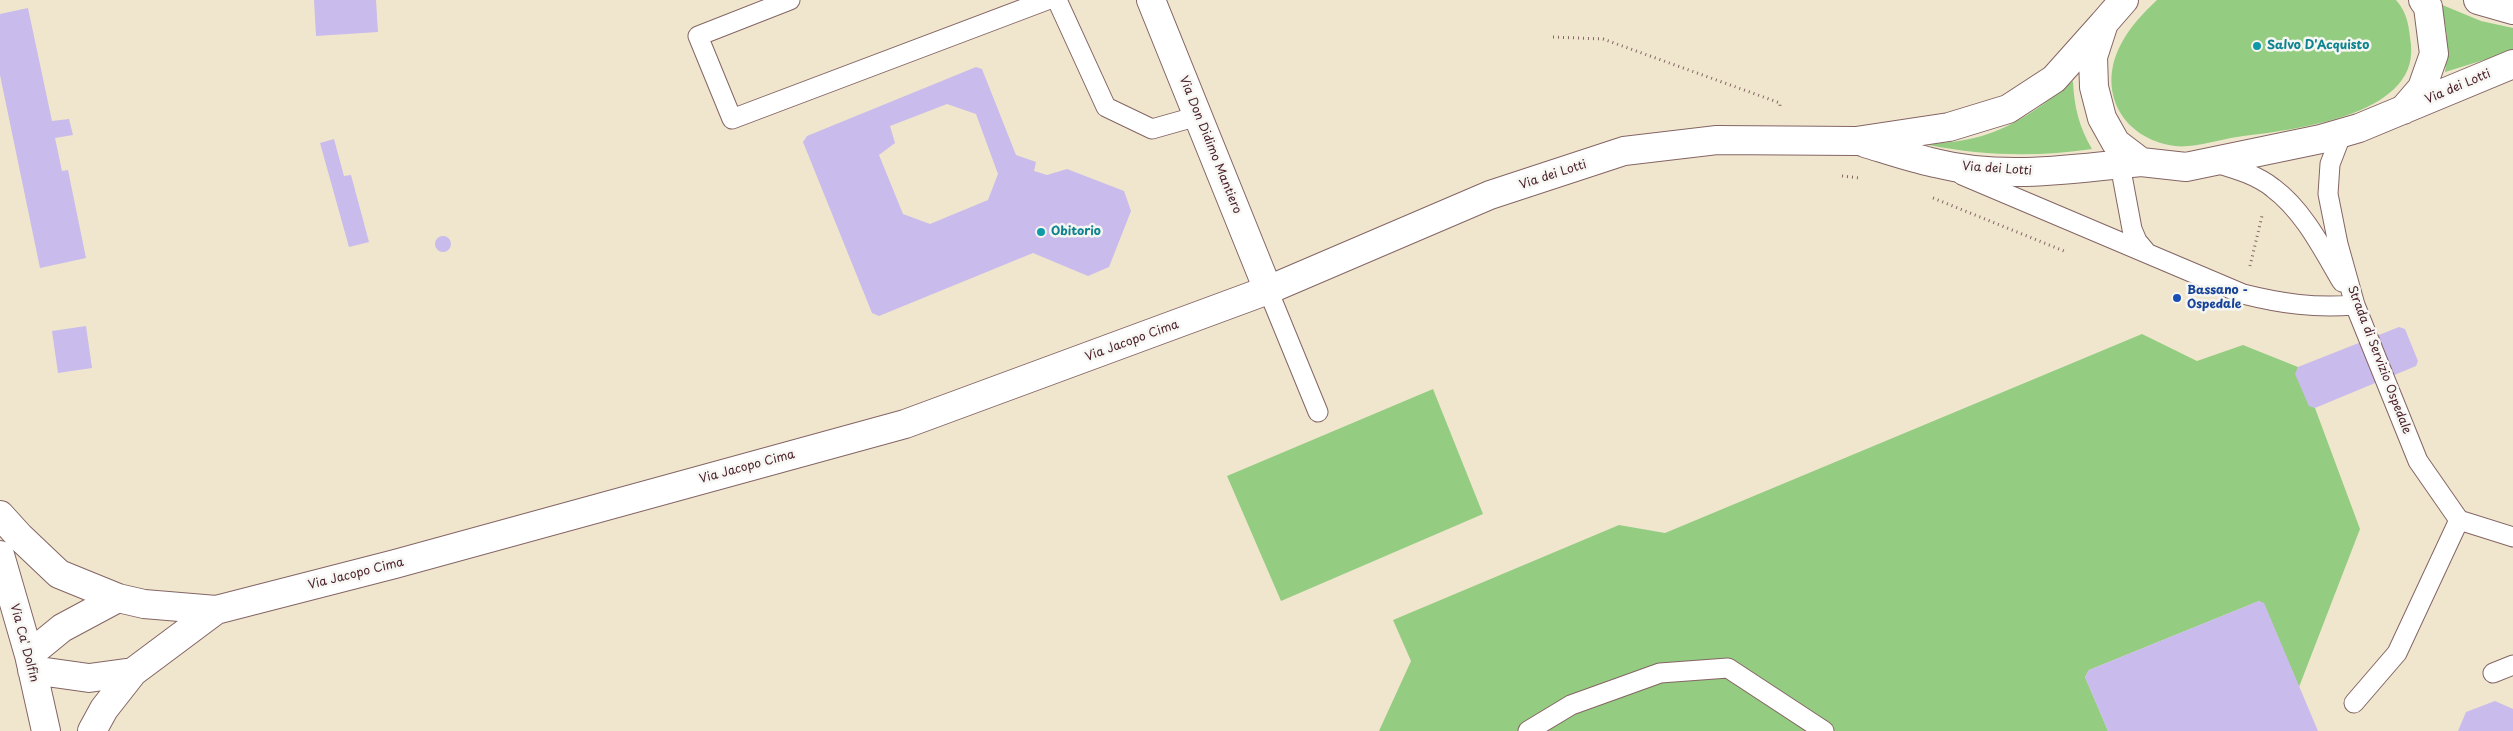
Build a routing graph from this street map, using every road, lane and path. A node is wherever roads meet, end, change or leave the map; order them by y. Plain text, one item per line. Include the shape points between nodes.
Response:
1 (790, 0) edge
2 (1047, 0) edge
3 (1057, 0) edge
4 (1151, 0) edge
5 (2124, 0) edge
6 (2423, 0) edge
7 (2478, 0) edge
8 (2513, 10) edge
9 (2104, 23) junction
10 (2513, 64) edge
11 (2403, 110) junction
12 (1198, 116) junction
13 (2342, 133) junction
14 (1856, 141) junction
15 (2126, 156) junction
16 (2212, 162) junction
17 (1936, 164) junction
18 (2148, 253) junction
19 (1268, 290) junction
20 (2356, 304) junction
21 (1318, 412) dead end
22 (0, 515) edge
23 (2459, 520) junction
24 (2513, 537) edge
25 (0, 556) edge
26 (118, 598) junction
27 (216, 610) junction
28 (31, 662) junction
29 (2513, 665) edge
30 (133, 672) junction
31 (2493, 673) dead end
32 (2354, 703) dead end
33 (46, 731) edge
34 (92, 731) edge
35 (1528, 731) edge
36 (1824, 731) edge

1 - 2 lane via 698,36 732,119
3 - 12 lane via 1106,107 1152,129
4 - 12 street, Via Don Didimo Mantiero
5 - 9 street, Via dei Lotti
6 - 11 street, Via dei Lotti via 2428,7 2434,54 2422,88
7 - 8 street
9 - 14 street, Via dei Lotti via 2054,78 2008,109 1949,127
9 - 15 street, Via dei Lotti via 2093,57 2094,87 2102,118
10 - 11 street, Via dei Lotti
11 - 13 street, Via dei Lotti
12 - 19 street, Via Don Didimo Mantiero
13 - 16 street, Via dei Lotti
13 - 20 lane, Strada di Servizio Ospedale via 2330,164 2328,194 2338,244
14 - 17 street, Via dei Lotti
14 - 19 street, Via dei Lotti via 1717,140 1624,151 1490,195
15 - 16 street, Via dei Lotti via 2186,167
15 - 17 street, Via dei Lotti via 2046,172 1990,171
15 - 18 lane via 2132,229
16 - 20 lane via 2245,172 2273,188 2315,237
17 - 18 lane
18 - 20 lane via 2243,294 2322,308
19 - 21 lane
19 - 27 street, Via Jacopo Cima via 905,424
20 - 23 lane, Strada di Servizio Ospedale via 2418,461
22 - 26 street via 60,574
23 - 24 lane
23 - 32 lane via 2397,653
25 - 28 street, Via Ca' Dolfin
26 - 27 street via 144,604
26 - 28 street via 62,628
27 - 30 street
28 - 30 street via 89,678
28 - 33 street, Via Ca' Dolfin
29 - 31 lane
30 - 34 street via 104,709
35 - 36 lane via 1571,705 1660,672 1728,668

